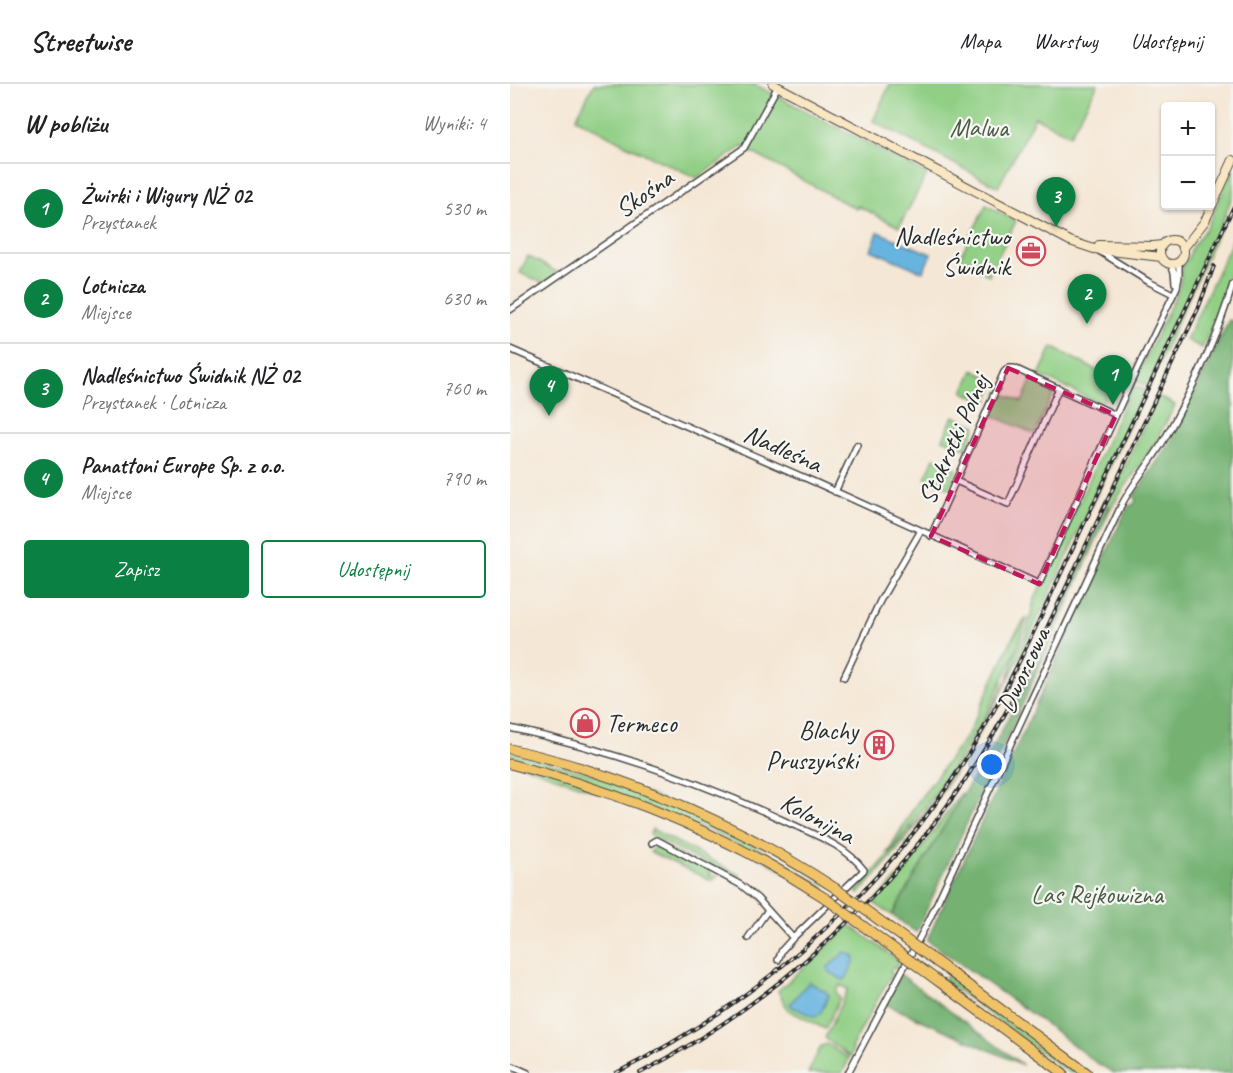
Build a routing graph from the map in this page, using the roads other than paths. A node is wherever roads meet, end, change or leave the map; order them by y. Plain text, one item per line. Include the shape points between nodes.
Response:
1 (775, 85) edge
2 (1233, 159) edge
3 (1054, 232) junction
4 (1162, 245) junction
5 (1181, 245) junction
6 (1096, 249) junction
7 (1161, 257) junction
8 (1175, 262) junction
9 (1233, 284) edge
10 (1173, 294) junction
11 (510, 310) edge
12 (510, 348) edge
13 (1059, 388) junction
14 (1116, 415) junction
15 (857, 445) dead end
16 (956, 482) junction
17 (836, 492) junction
18 (920, 532) junction
19 (931, 536) junction
20 (844, 676) dead end
21 (510, 728) edge
22 (510, 749) edge
23 (510, 764) edge
24 (652, 843) dead end
25 (768, 910) junction
26 (748, 938) dead end
27 (793, 938) junction
28 (778, 960) dead end
29 (510, 1065) edge
30 (528, 1073) edge
31 (848, 1073) edge
32 (1063, 1073) edge
33 (1087, 1073) edge

1 - 3 main road
1 - 11 street, Skośna via 744,148
2 - 5 main road via 1210,208
3 - 4 main road via 1096,245
3 - 6 main road
4 - 5 main road via 1169,240
4 - 7 main road
5 - 8 main road via 1183,256
6 - 7 main road
6 - 10 street
7 - 8 main road via 1166,262
8 - 10 street
9 - 31 street, Dworcowa via 1207,354 1164,438 1121,506 930,918
10 - 14 street
12 - 17 street, Nadleśna
13 - 14 street, Stokrotki Polnej
13 - 16 street, Stokrotki Polnej via 1014,368 1006,369
13 - 16 street via 1008,504
14 - 19 street, Nadleśna via 1039,584
15 - 17 street
16 - 19 street, Stokrotki Polnej
17 - 18 street, Nadleśna
18 - 19 street, Nadleśna
18 - 20 street via 880,601
21 - 27 street, Kolonijna via 669,773 767,813 850,855 864,870
22 - 33 highway, bridge via 595,772 681,804 764,845 835,888
23 - 32 highway, bridge via 601,789 686,822 763,861 825,898
24 - 25 street via 657,840 729,878
25 - 26 street
25 - 27 street
27 - 28 street
29 - 30 street

